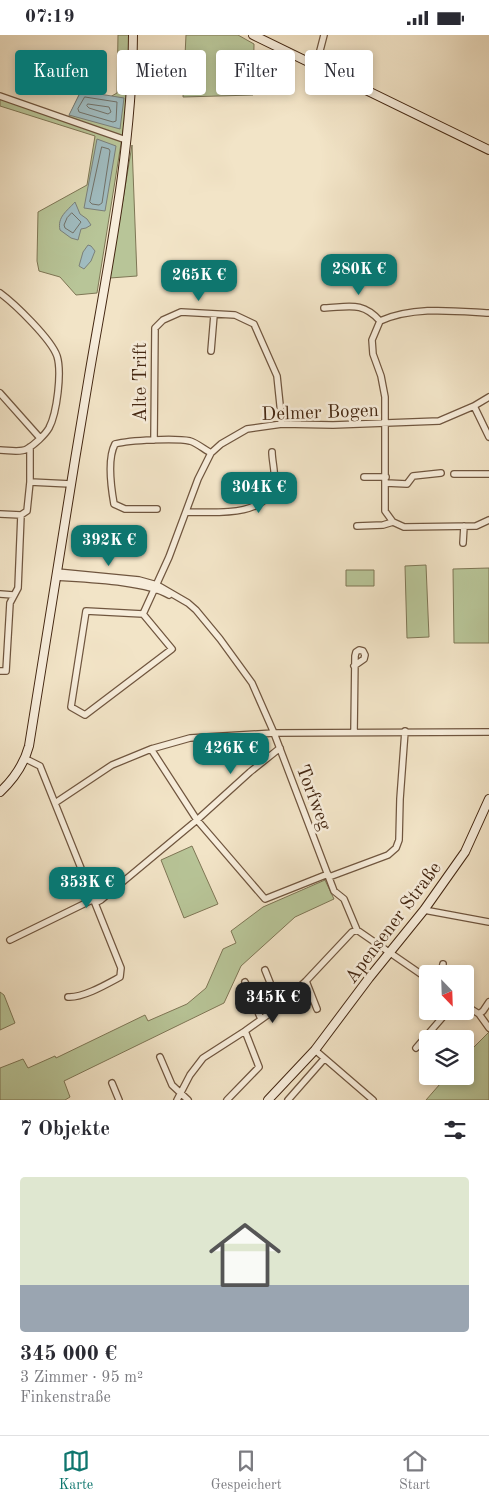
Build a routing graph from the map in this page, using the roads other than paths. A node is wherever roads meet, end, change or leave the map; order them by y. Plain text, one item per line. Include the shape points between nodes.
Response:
1 (133, 35) edge
2 (253, 35) edge
3 (324, 35) edge
4 (320, 50) edge
5 (305, 61) edge
6 (373, 94) edge
7 (0, 97) edge
8 (126, 140) junction
9 (489, 150) edge
10 (0, 293) edge
11 (324, 308) dead end
12 (489, 313) edge
13 (214, 315) junction
14 (380, 321) junction
15 (211, 351) dead end
16 (0, 393) edge
17 (489, 397) edge
18 (6, 400) junction
19 (0, 404) edge
20 (474, 406) junction
21 (282, 424) junction
22 (386, 424) junction
23 (489, 437) edge
24 (40, 438) junction
25 (154, 440) junction
26 (30, 447) junction
27 (0, 450) edge
28 (272, 452) dead end
29 (211, 453) junction
30 (441, 473) dead end
31 (454, 474) dead end
32 (489, 474) edge
33 (364, 477) dead end
34 (386, 480) junction
35 (30, 482) junction
36 (71, 484) junction
37 (157, 509) dead end
38 (187, 512) junction
39 (0, 514) edge
40 (21, 515) junction
41 (489, 520) edge
42 (393, 522) junction
43 (357, 526) dead end
44 (464, 526) junction
45 (463, 543) dead end
46 (56, 575) junction
47 (156, 587) junction
48 (0, 594) edge
49 (13, 595) junction
50 (143, 614) junction
51 (354, 666) dead end
52 (0, 671) edge
53 (405, 731) junction
54 (354, 732) junction
55 (489, 732) edge
56 (274, 733) junction
57 (280, 748) junction
58 (151, 749) junction
59 (26, 759) junction
60 (0, 792) edge
61 (489, 799) edge
62 (55, 803) junction
63 (197, 820) junction
64 (328, 875) junction
65 (94, 901) junction
66 (424, 910) junction
67 (489, 922) edge
68 (357, 930) junction
69 (10, 940) dead end
70 (388, 953) junction
71 (264, 970) dead end
72 (419, 973) edge
73 (306, 981) junction
74 (245, 982) dead end
75 (68, 997) dead end
76 (489, 1002) edge
77 (279, 1005) junction
78 (317, 1009) dead end
79 (474, 1011) edge
80 (479, 1014) junction
81 (261, 1019) junction
82 (440, 1020) edge
83 (489, 1028) edge
84 (245, 1031) junction
85 (416, 1048) dead end
86 (316, 1050) junction
87 (160, 1057) dead end
88 (324, 1059) junction
89 (112, 1083) dead end
90 (182, 1093) junction
91 (119, 1100) edge
92 (177, 1100) edge
93 (188, 1100) edge
94 (227, 1100) edge
95 (268, 1100) edge
96 (288, 1100) edge
97 (373, 1100) edge

1 - 8 street
2 - 5 street
3 - 4 street
6 - 9 street
7 - 8 street
8 - 36 street
10 - 24 street via 42,335 58,358 59,375 52,421
11 - 14 street via 362,307
12 - 14 street via 436,311 395,314
13 - 15 street
13 - 21 street, Alte Trift via 235,315 254,324 277,376
13 - 25 street, Alte Trift via 181,312 163,320 155,328
14 - 22 street via 372,339 385,397
16 - 18 street
17 - 20 street, Delmer Bogen
18 - 19 street
18 - 24 street
20 - 22 street, Delmer Bogen via 439,421
20 - 23 street
21 - 22 street, Delmer Bogen
21 - 29 street, Delmer Bogen via 247,429
22 - 34 street
24 - 26 street
25 - 29 street via 190,441
25 - 37 street via 115,444 111,452 112,491 114,504 125,509
26 - 27 street via 22,451
26 - 35 street
28 - 38 street via 274,484 260,502 239,511
29 - 38 street, Delmer Bogen
30 - 34 street via 413,476 407,484
31 - 32 street
33 - 34 street
34 - 42 street via 385,511
35 - 36 street
35 - 40 street via 27,511
36 - 46 street
38 - 47 street, Delmer Bogen
39 - 40 street
40 - 49 street via 18,588
41 - 44 street via 476,526
42 - 43 street
42 - 44 street via 404,527
44 - 45 street
46 - 47 street, Torfweg via 132,579
46 - 59 street
47 - 50 street, Delmer Bogen
47 - 56 street, Torfweg via 203,619 220,639 252,683
48 - 49 street
49 - 52 street via 6,671
50 - 50 street via 86,611 71,707 85,715 172,649
51 - 54 street
53 - 54 street
53 - 55 street
53 - 64 street via 396,848 388,855
54 - 56 street
56 - 57 street, Torfweg
56 - 58 street via 198,737
57 - 63 street
57 - 64 street, Torfweg
58 - 62 street via 112,765
58 - 63 street
59 - 60 street
59 - 62 street via 40,766
61 - 66 street, Apensener Straße via 465,851
62 - 65 street
63 - 64 street via 265,899
63 - 65 street via 101,900
64 - 68 street, Torfweg via 334,891 344,899
65 - 69 street
65 - 75 street via 121,968 120,977 77,997
66 - 67 street
66 - 70 street, Apensener Straße
68 - 70 street
68 - 73 street
70 - 72 street
70 - 86 street, Apensener Straße
71 - 77 street
73 - 77 street
73 - 78 street
74 - 81 street
76 - 80 street
77 - 81 street
79 - 80 street
80 - 83 street
81 - 84 street
82 - 85 street
84 - 90 street via 203,1057
84 - 94 street via 259,1067
86 - 88 street
86 - 95 street, Apensener Straße
87 - 90 street via 172,1085
88 - 96 street
88 - 97 street
89 - 91 street
90 - 92 street
90 - 93 street

